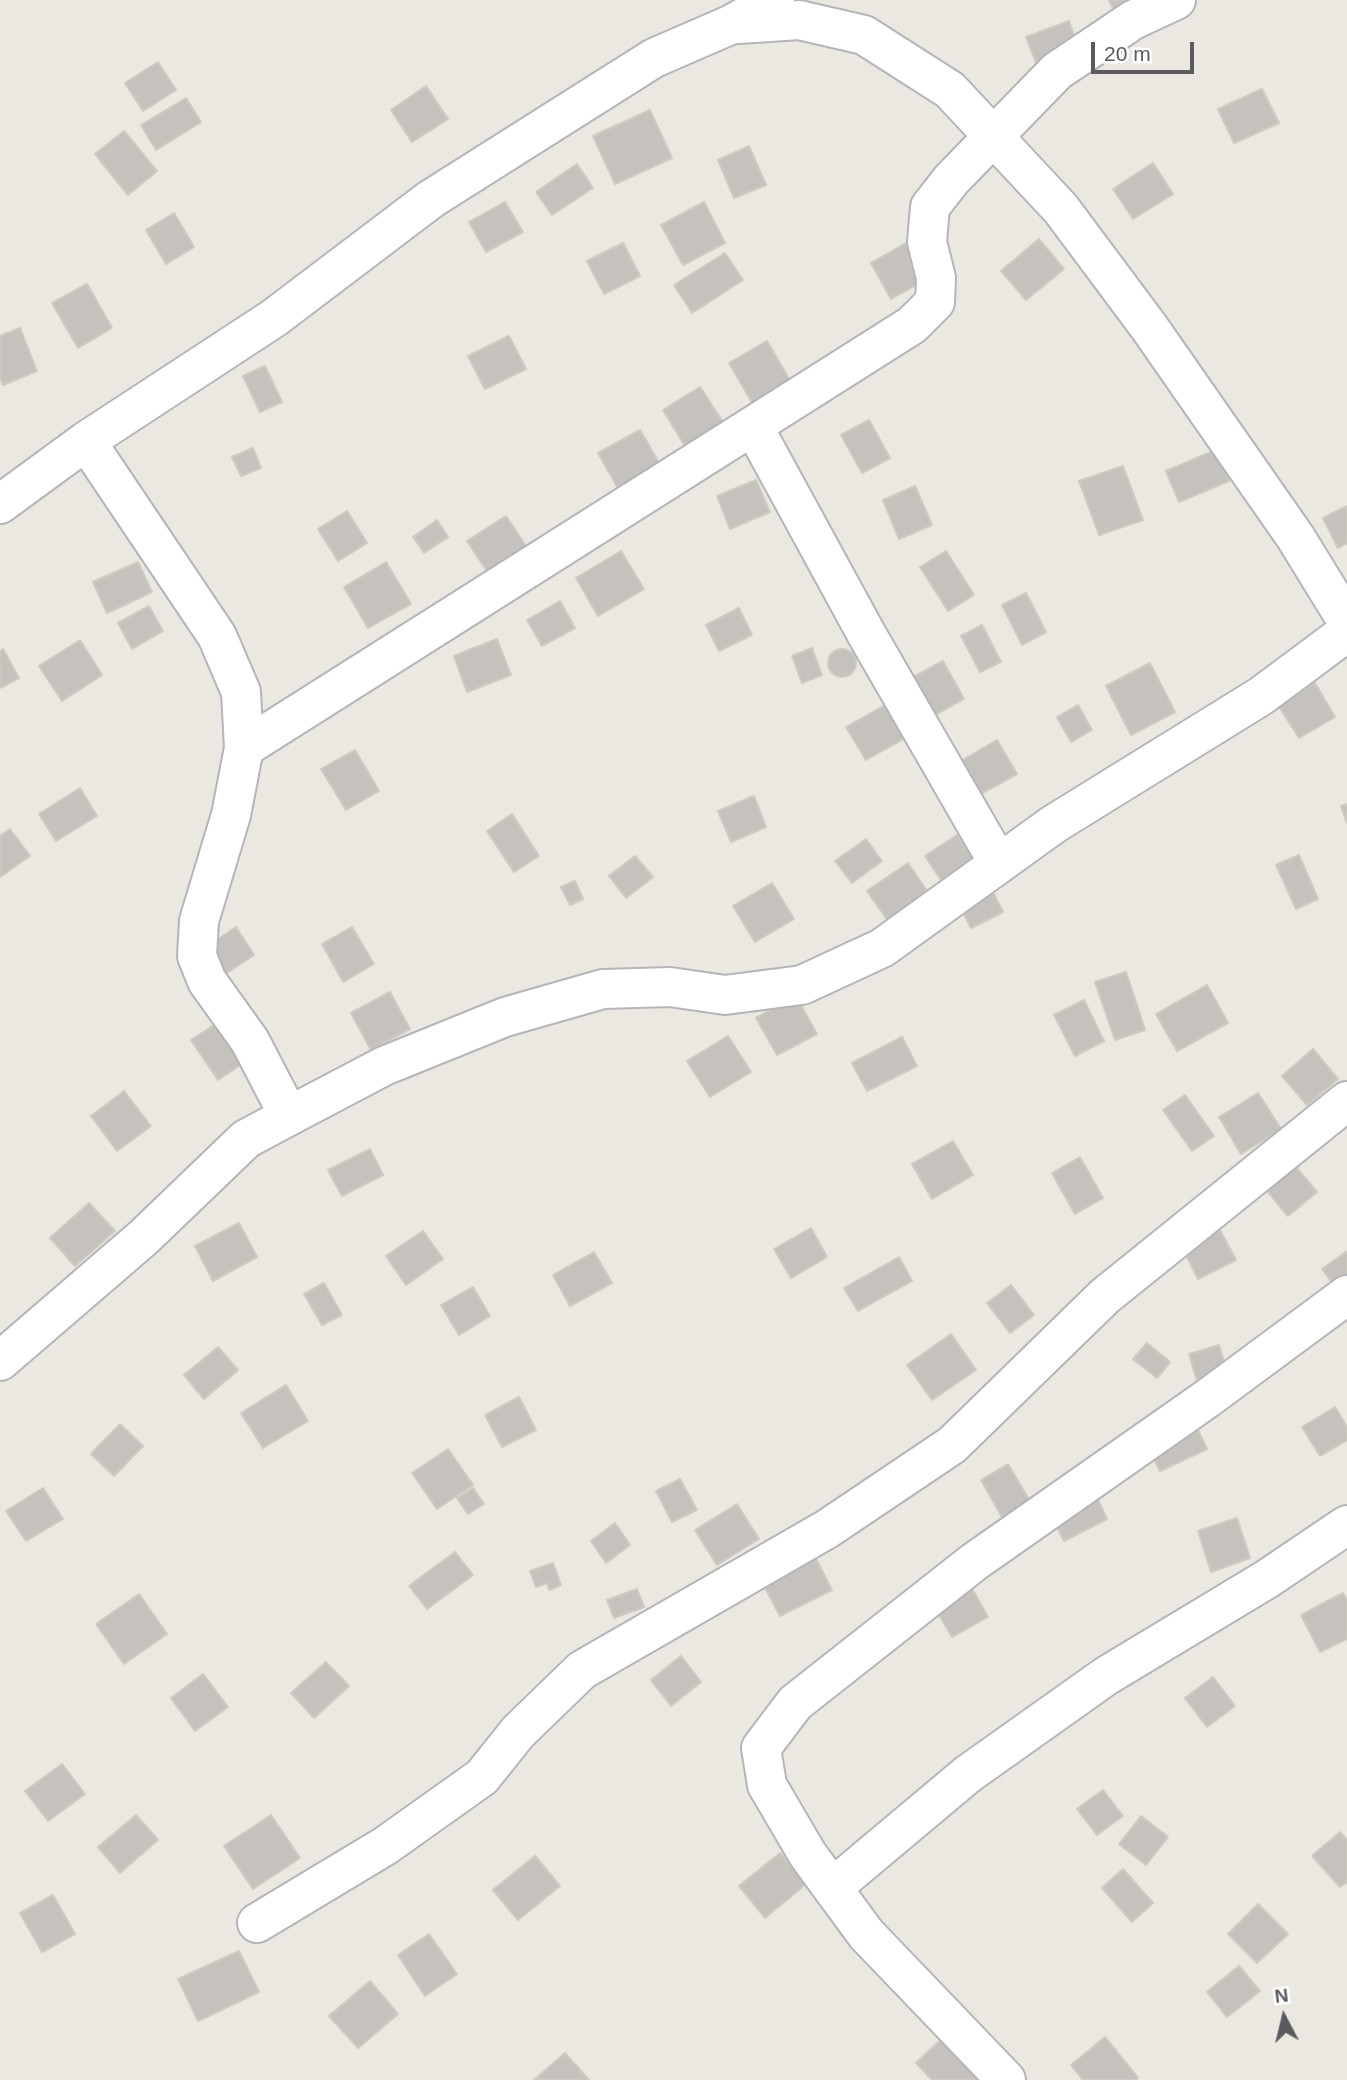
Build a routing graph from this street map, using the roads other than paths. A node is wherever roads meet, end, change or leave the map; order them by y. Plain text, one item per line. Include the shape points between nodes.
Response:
1 (775, 0) edge
2 (1176, 0) edge
3 (730, 25) junction
4 (993, 136) junction
5 (753, 426) junction
6 (86, 441) junction
7 (0, 504) edge
8 (1347, 621) edge
9 (1347, 632) edge
10 (244, 748) junction
11 (999, 864) junction
12 (1347, 1101) edge
13 (289, 1116) junction
14 (1347, 1294) edge
15 (0, 1362) edge
16 (1347, 1525) edge
17 (832, 1888) junction
18 (257, 1923) dead end
19 (1006, 2080) edge

1 - 3 street
2 - 4 street via 1133,20 1056,71
3 - 4 street via 799,20 864,35 950,90
3 - 6 street via 654,58 431,200 274,318
4 - 5 street via 930,207 927,242 936,278 935,302 912,325
4 - 8 street via 1061,209 1149,327 1296,538
5 - 10 street
5 - 11 street
6 - 7 street
6 - 10 street via 218,636 241,692
9 - 11 street via 1261,696 1054,824
10 - 13 street via 231,815 199,921 197,956 207,981 250,1041
11 - 13 street via 882,948 802,985 725,995 670,988 603,989 505,1017 384,1066
12 - 18 street via 1105,1296 952,1444 827,1529 582,1670 518,1732 482,1777 385,1846
13 - 15 street via 247,1139 144,1237
14 - 17 street via 974,1562 795,1703 761,1748 767,1785
16 - 17 street via 1105,1676 968,1774
17 - 19 street via 866,1934

